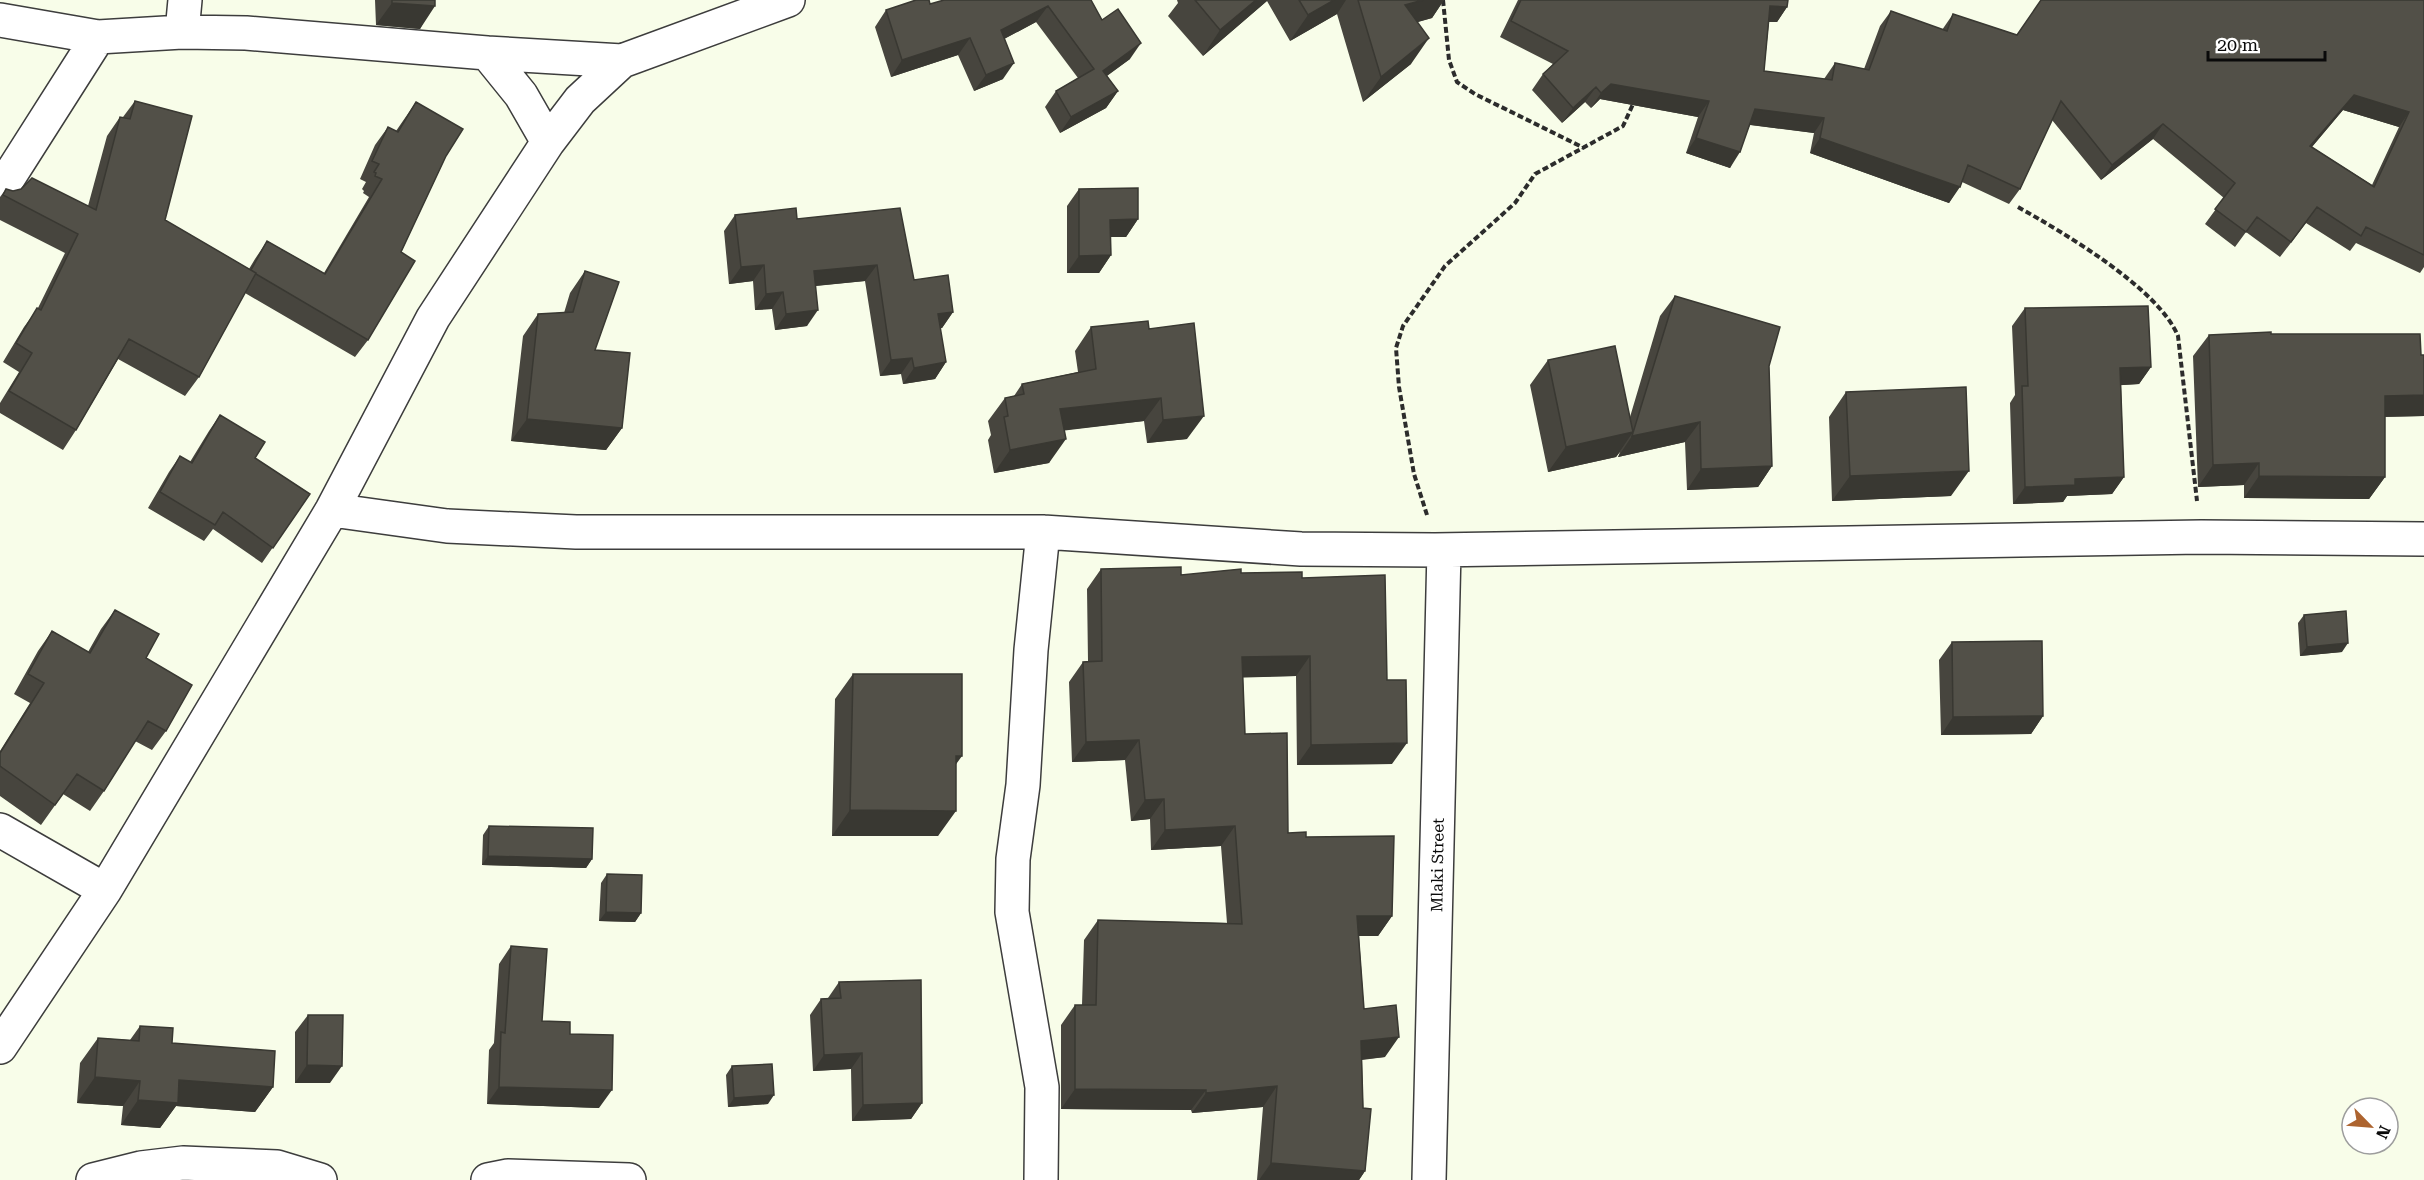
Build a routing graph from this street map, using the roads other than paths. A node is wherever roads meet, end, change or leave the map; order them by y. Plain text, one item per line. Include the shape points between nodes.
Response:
1 (185, 0) edge
2 (788, 0) edge
3 (0, 20) edge
4 (182, 32) junction
5 (98, 37) junction
6 (487, 53) junction
7 (622, 61) junction
8 (548, 142) junction
9 (0, 191) edge
10 (332, 510) junction
11 (1043, 532) junction
12 (2424, 539) edge
13 (1440, 550) junction
14 (0, 830) edge
15 (105, 890) junction
16 (0, 1047) edge
17 (93, 1180) edge
18 (320, 1180) edge
19 (488, 1180) edge
20 (629, 1180) edge
21 (1041, 1180) edge
22 (1429, 1180) edge

1 - 4 street
2 - 7 street
3 - 5 street
4 - 5 street
4 - 6 street via 246,33
5 - 9 street
6 - 7 street
6 - 8 street via 521,95
7 - 8 street via 580,100
8 - 10 street via 433,318
10 - 11 street via 447,526 576,532
10 - 15 street
11 - 13 street via 1301,549
11 - 21 street via 1012,912 1042,1087
12 - 13 street via 2201,537
13 - 22 street, Mlaki Street
14 - 15 street
15 - 16 street
17 - 18 street via 183,1163 277,1167
19 - 20 street via 508,1176

